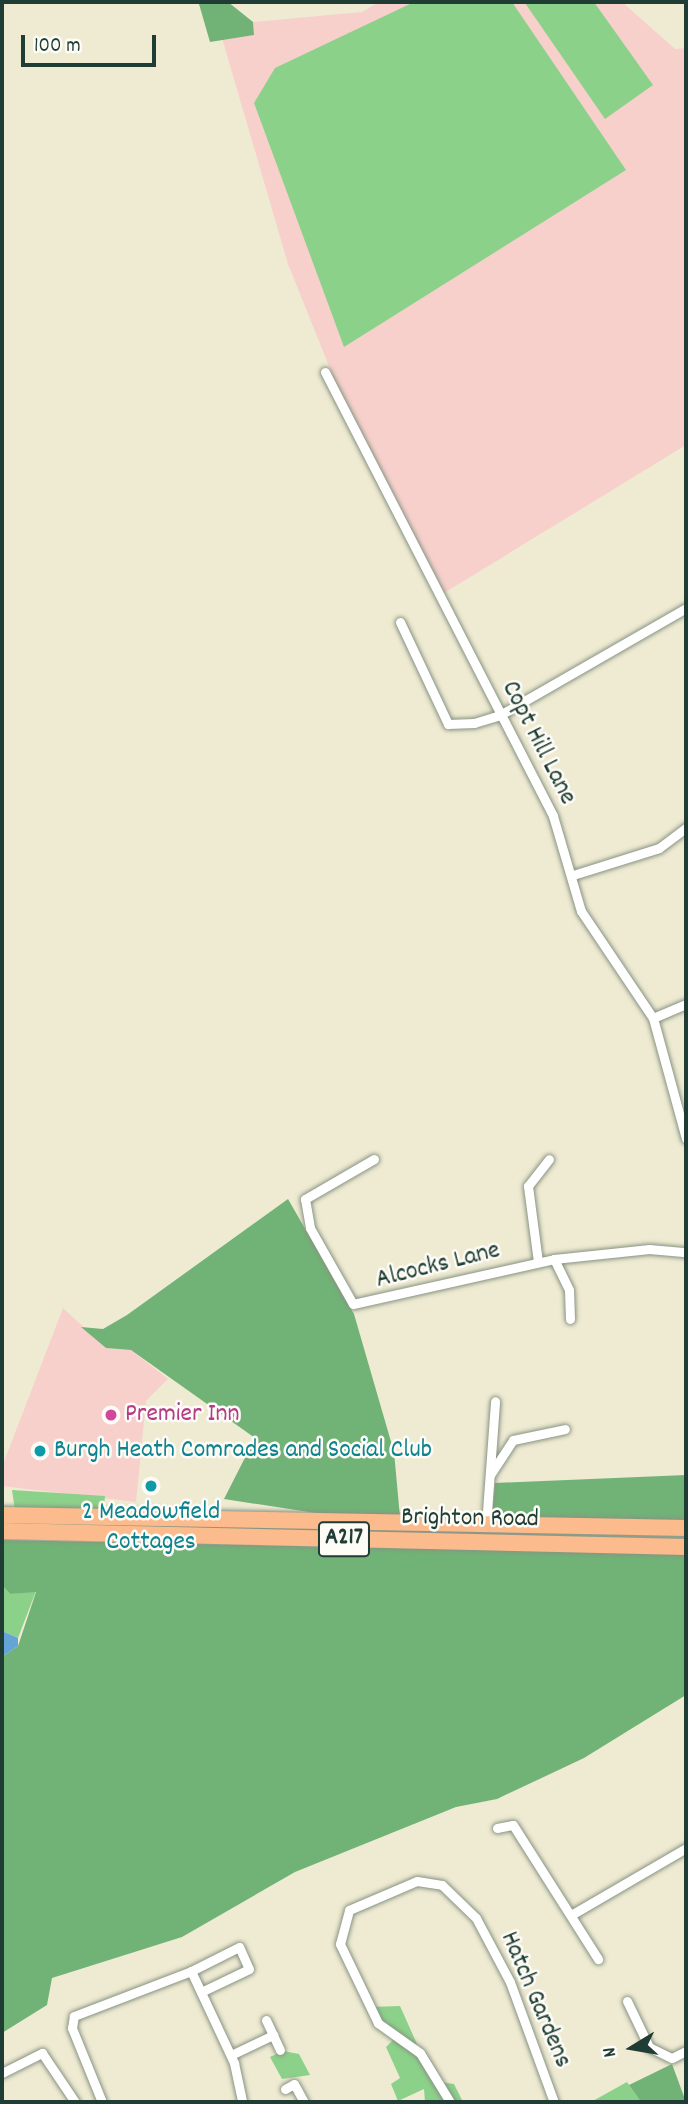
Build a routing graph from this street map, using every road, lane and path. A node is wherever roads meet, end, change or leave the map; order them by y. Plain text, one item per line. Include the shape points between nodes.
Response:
1 (325, 372) dead end
2 (686, 608) edge
3 (400, 622) dead end
4 (500, 715) junction
5 (686, 828) edge
6 (573, 875) junction
7 (686, 1004) edge
8 (653, 1018) junction
9 (684, 1123) edge
10 (686, 1139) edge
11 (374, 1159) dead end
12 (549, 1159) dead end
13 (686, 1252) edge
14 (554, 1259) junction
15 (538, 1262) junction
16 (570, 1319) dead end
17 (495, 1401) dead end
18 (565, 1429) dead end
19 (488, 1479) junction
20 (2, 1515) edge
21 (486, 1525) junction
22 (686, 1528) edge
23 (2, 1531) edge
24 (686, 1547) edge
25 (497, 1828) dead end
26 (686, 1848) edge
27 (571, 1915) junction
28 (598, 1959) dead end
29 (191, 1971) junction
30 (201, 1992) junction
31 (627, 2001) dead end
32 (266, 2020) dead end
33 (273, 2035) junction
34 (280, 2050) dead end
35 (686, 2051) edge
36 (231, 2054) junction
37 (2, 2073) edge
38 (285, 2089) dead end
39 (75, 2102) edge
40 (102, 2102) edge
41 (242, 2102) edge
42 (303, 2102) edge
43 (450, 2102) edge
44 (554, 2102) edge

1 - 4 street, Copt Hill Lane
2 - 4 street
3 - 4 street via 448,724
4 - 6 street, Copt Hill Lane via 553,816
5 - 6 street via 659,848
6 - 8 street, Copt Hill Lane via 581,911
7 - 8 street
8 - 9 street, Copt Hill Lane
9 - 10 street, Copt Hill Lane
11 - 15 street, Alcocks Lane via 305,1199 310,1228 353,1304
12 - 15 street via 528,1186
13 - 14 street, Alcocks Lane via 649,1249
14 - 15 street, Alcocks Lane
14 - 16 street via 569,1290
17 - 19 street
18 - 19 street via 513,1440
19 - 21 street
20 - 21 highway, Brighton Road / A217
21 - 22 highway, Brighton Road / A217
23 - 24 highway, Brighton Road / A217
25 - 27 street via 513,1825
26 - 27 street
27 - 28 street
29 - 30 street
29 - 30 street via 239,1947 249,1969
29 - 40 street via 74,2016 72,2028
30 - 36 street
31 - 35 street via 649,2047 672,2058
32 - 33 street
33 - 34 street
33 - 36 street
36 - 41 street
37 - 39 street via 42,2053
38 - 42 street via 294,2084
43 - 44 street, Hatch Gardens via 421,2053 378,2023 340,1944 349,1910 417,1881 442,1885 476,1918 510,1982

